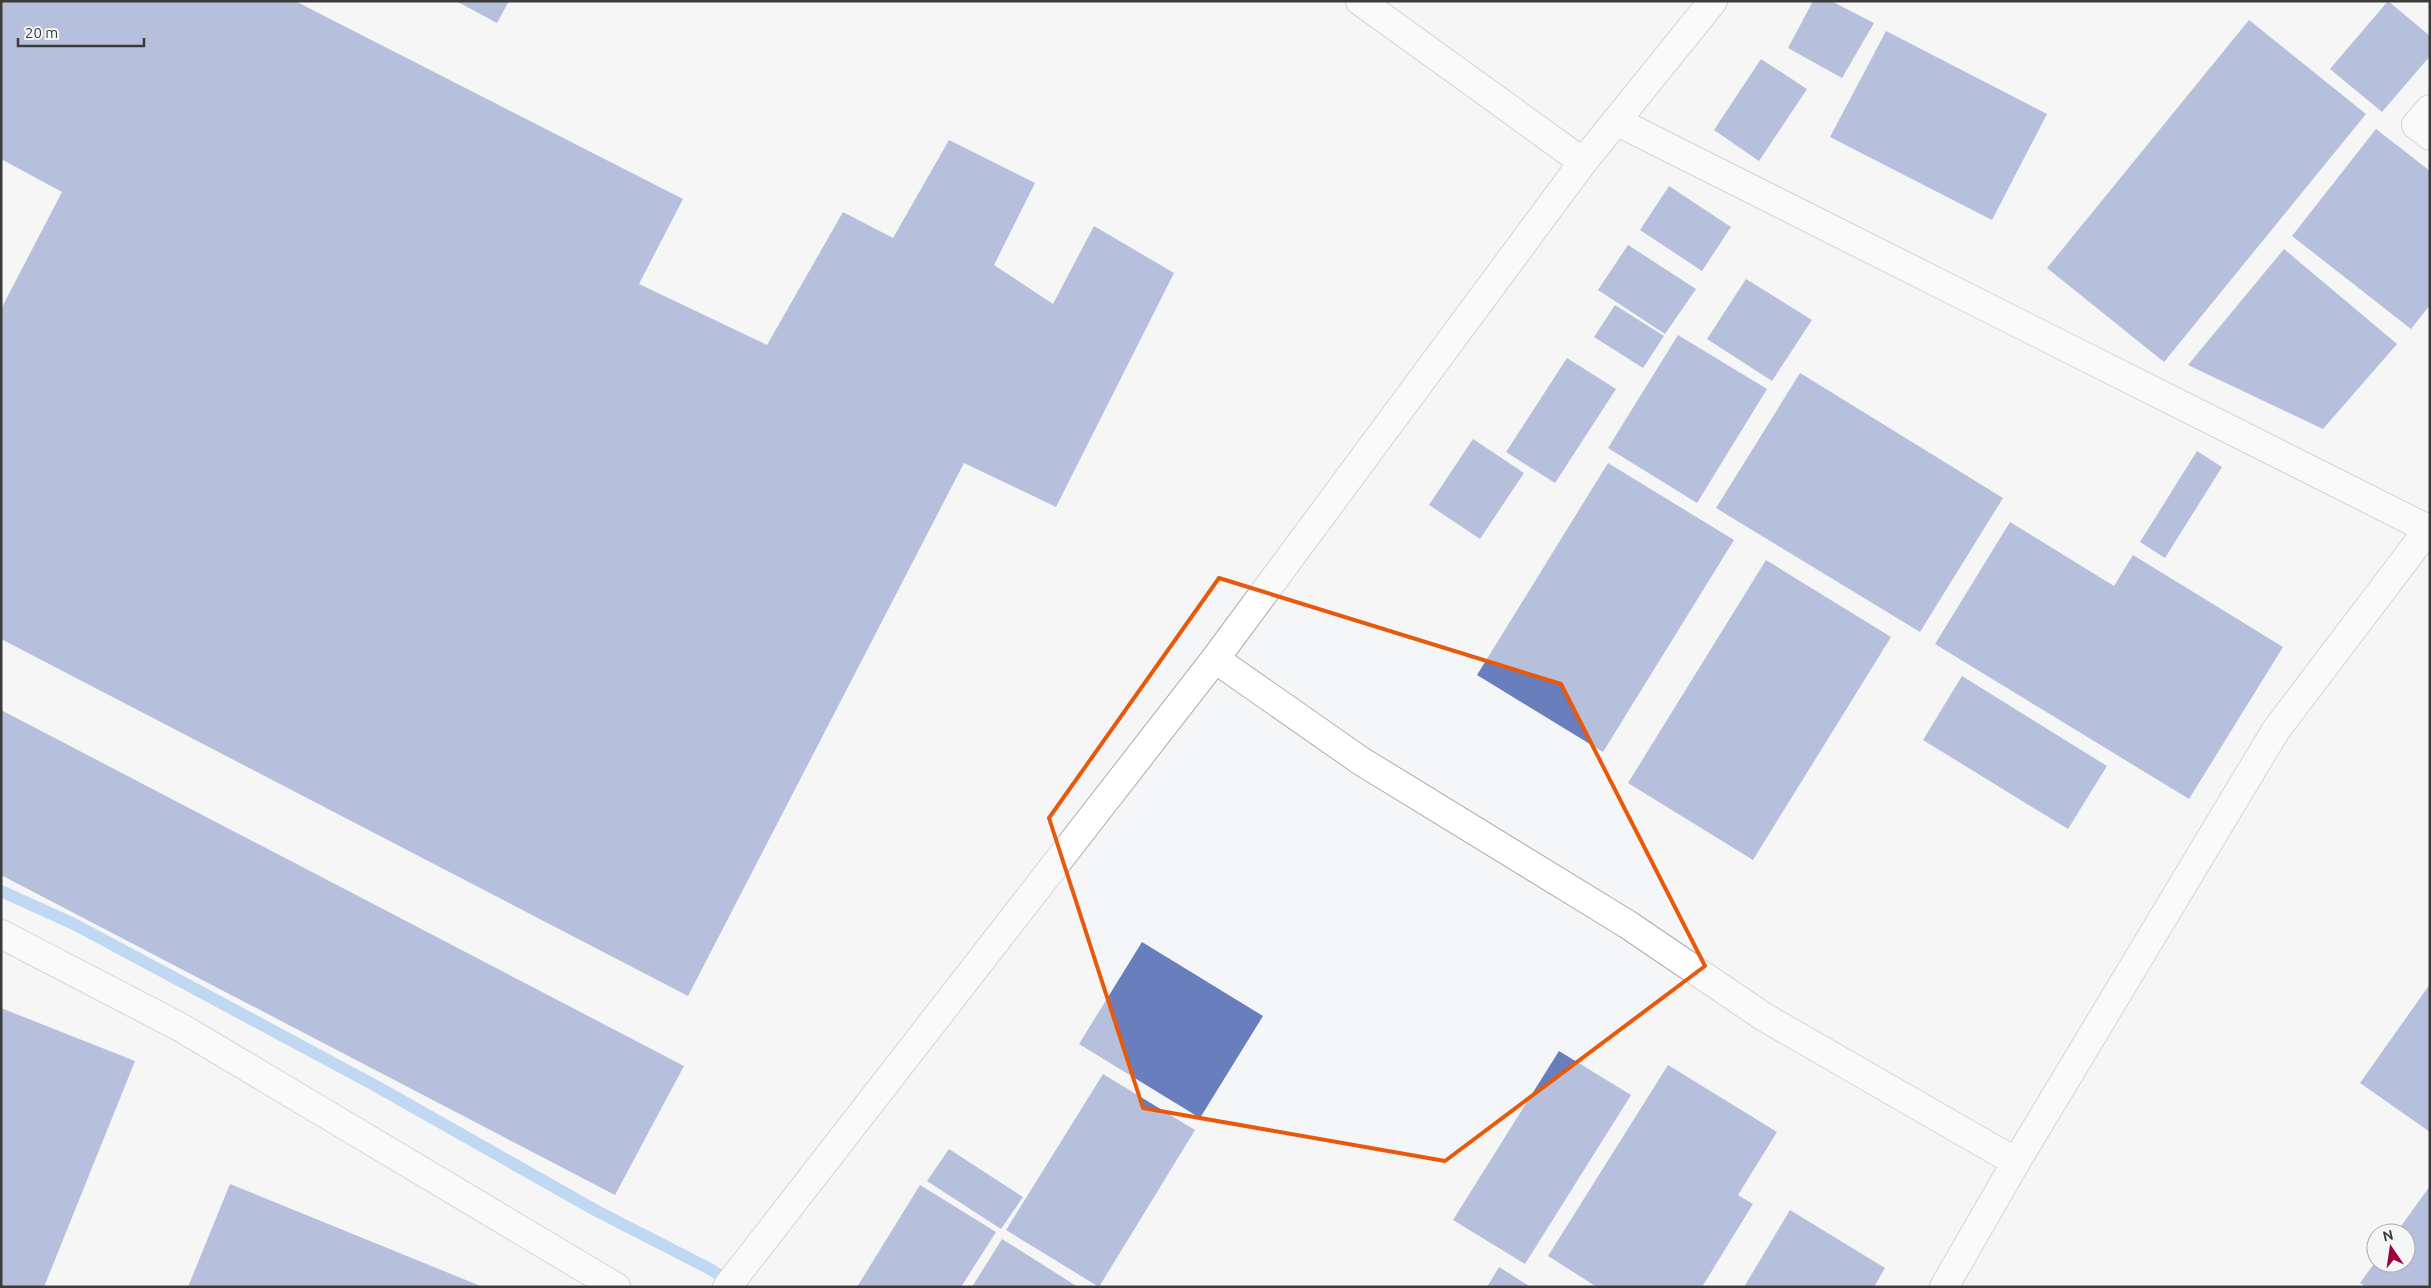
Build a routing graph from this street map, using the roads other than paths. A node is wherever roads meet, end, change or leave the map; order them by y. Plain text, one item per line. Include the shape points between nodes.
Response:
1 (1360, 1) edge
2 (1712, 1) edge
3 (2430, 109) edge
4 (1616, 121) junction
5 (2430, 136) edge
6 (1583, 162) junction
7 (2429, 528) edge
8 (1215, 659) junction
9 (1, 934) edge
10 (2016, 1162) junction
11 (616, 1287) edge
12 (727, 1287) edge
13 (1944, 1287) edge

1 - 6 street
2 - 4 street
3 - 5 street via 2416,125
4 - 6 street
4 - 7 street
6 - 8 street
7 - 10 street via 2276,730
8 - 10 street via 1361,761 1627,924 1764,1017
8 - 12 street
9 - 11 street via 180,1027
10 - 13 street

